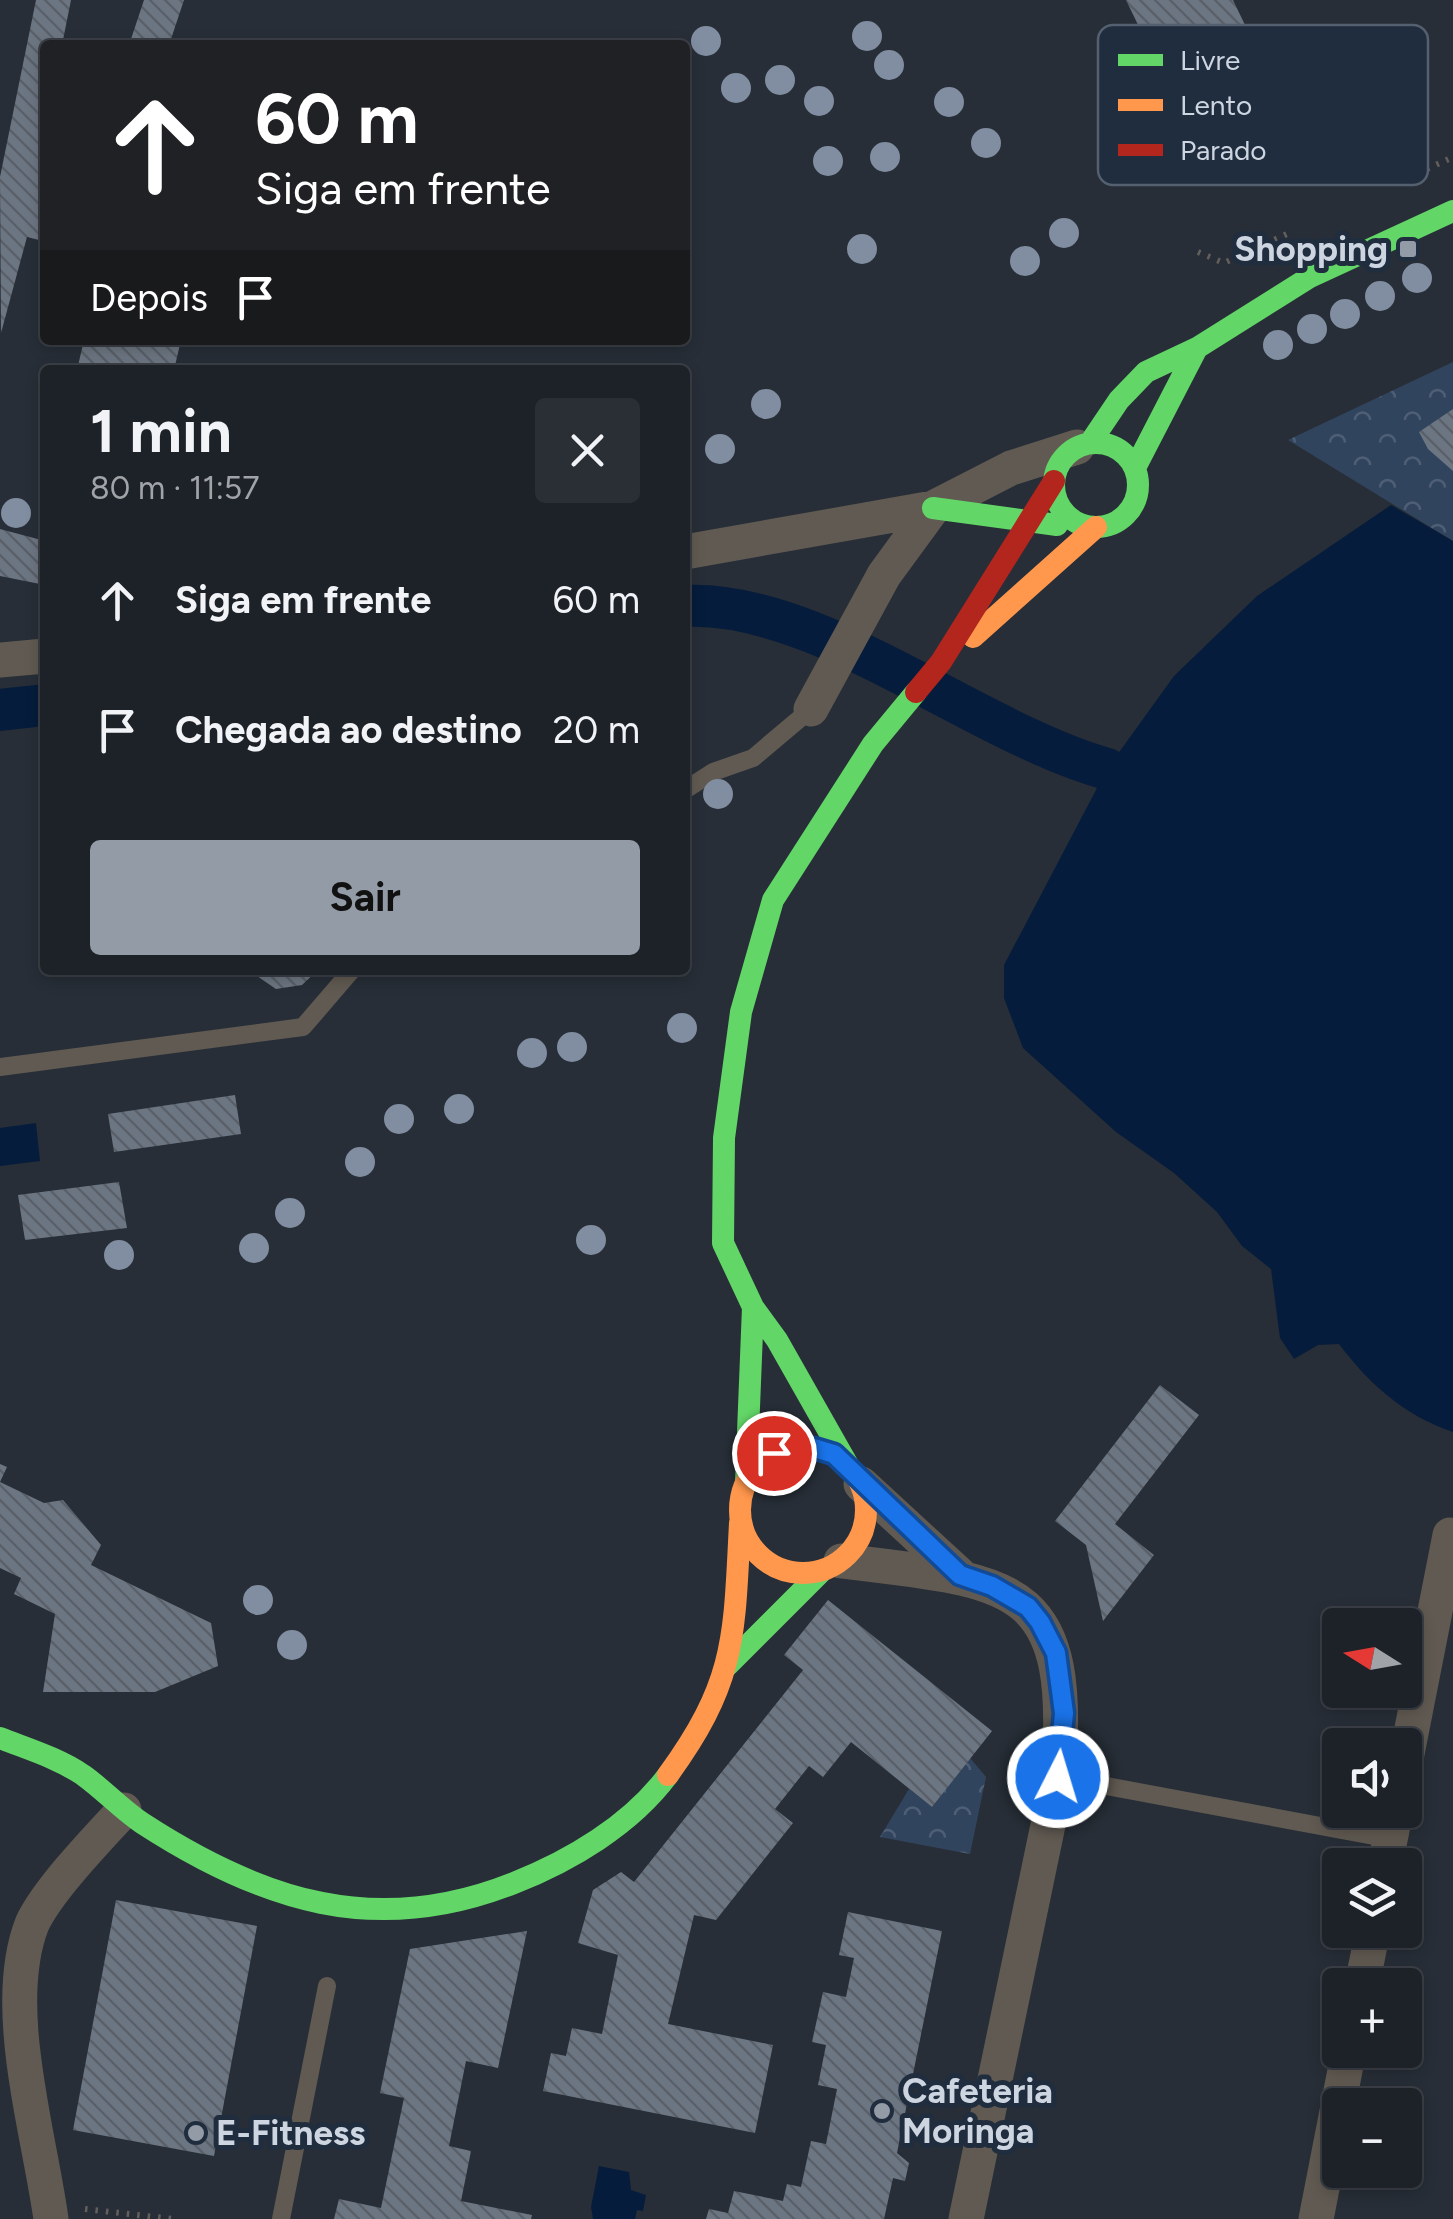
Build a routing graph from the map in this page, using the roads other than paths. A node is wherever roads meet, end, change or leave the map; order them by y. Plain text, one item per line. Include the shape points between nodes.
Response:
1 (1453, 210) edge
2 (1198, 348) junction
3 (1083, 445) junction
4 (1136, 468) junction
5 (1054, 481) junction
6 (933, 508) junction
7 (1028, 524) junction
8 (1096, 527) junction
9 (690, 551) edge
10 (40, 656) edge
11 (0, 660) edge
12 (942, 662) junction
13 (811, 709) joint
14 (690, 787) edge
15 (348, 975) edge
16 (0, 1067) edge
17 (752, 1307) junction
18 (855, 1476) junction
19 (746, 1482) junction
20 (740, 1522) junction
21 (1450, 1536) dead end
22 (832, 1566) junction
23 (960, 1575) junction
24 (728, 1665) junction
25 (1412, 1728) edge
26 (0, 1738) edge
27 (1058, 1777) junction
28 (124, 1810) junction
29 (1390, 1838) edge
30 (327, 1986) dead end
31 (1345, 2068) edge
32 (50, 2212) edge
33 (282, 2219) edge
34 (966, 2219) edge
35 (1316, 2219) edge

1 - 2 street via 1310,277
2 - 3 street via 1146,372
2 - 4 street
3 - 4 street via 1117,448
3 - 5 street via 1066,456
3 - 6 street via 1011,468
4 - 8 street via 1131,508
5 - 7 street
5 - 8 street via 1070,518
6 - 7 street
6 - 9 street
6 - 13 street via 884,576
7 - 8 street
7 - 12 street
8 - 12 street
10 - 11 street
12 - 17 street via 873,744 774,900 741,1012 724,1138 723,1244
13 - 14 lane via 753,758
15 - 16 lane via 303,1027
17 - 18 street
17 - 19 street
18 - 19 street via 814,1448 794,1448 758,1465
18 - 22 street via 864,1526
18 - 23 street
19 - 20 street
20 - 22 street via 762,1560 780,1570
20 - 24 street
21 - 25 street
22 - 23 street
22 - 24 street
23 - 27 street via 1028,1607 1056,1653 1064,1713
24 - 28 street via 698,1730 656,1792 623,1822 526,1879 454,1904 400,1914 277,1894
26 - 28 street via 79,1772
27 - 29 lane
27 - 34 street
28 - 32 street via 32,1922 18,1976 16,2016
30 - 33 lane
31 - 35 street

